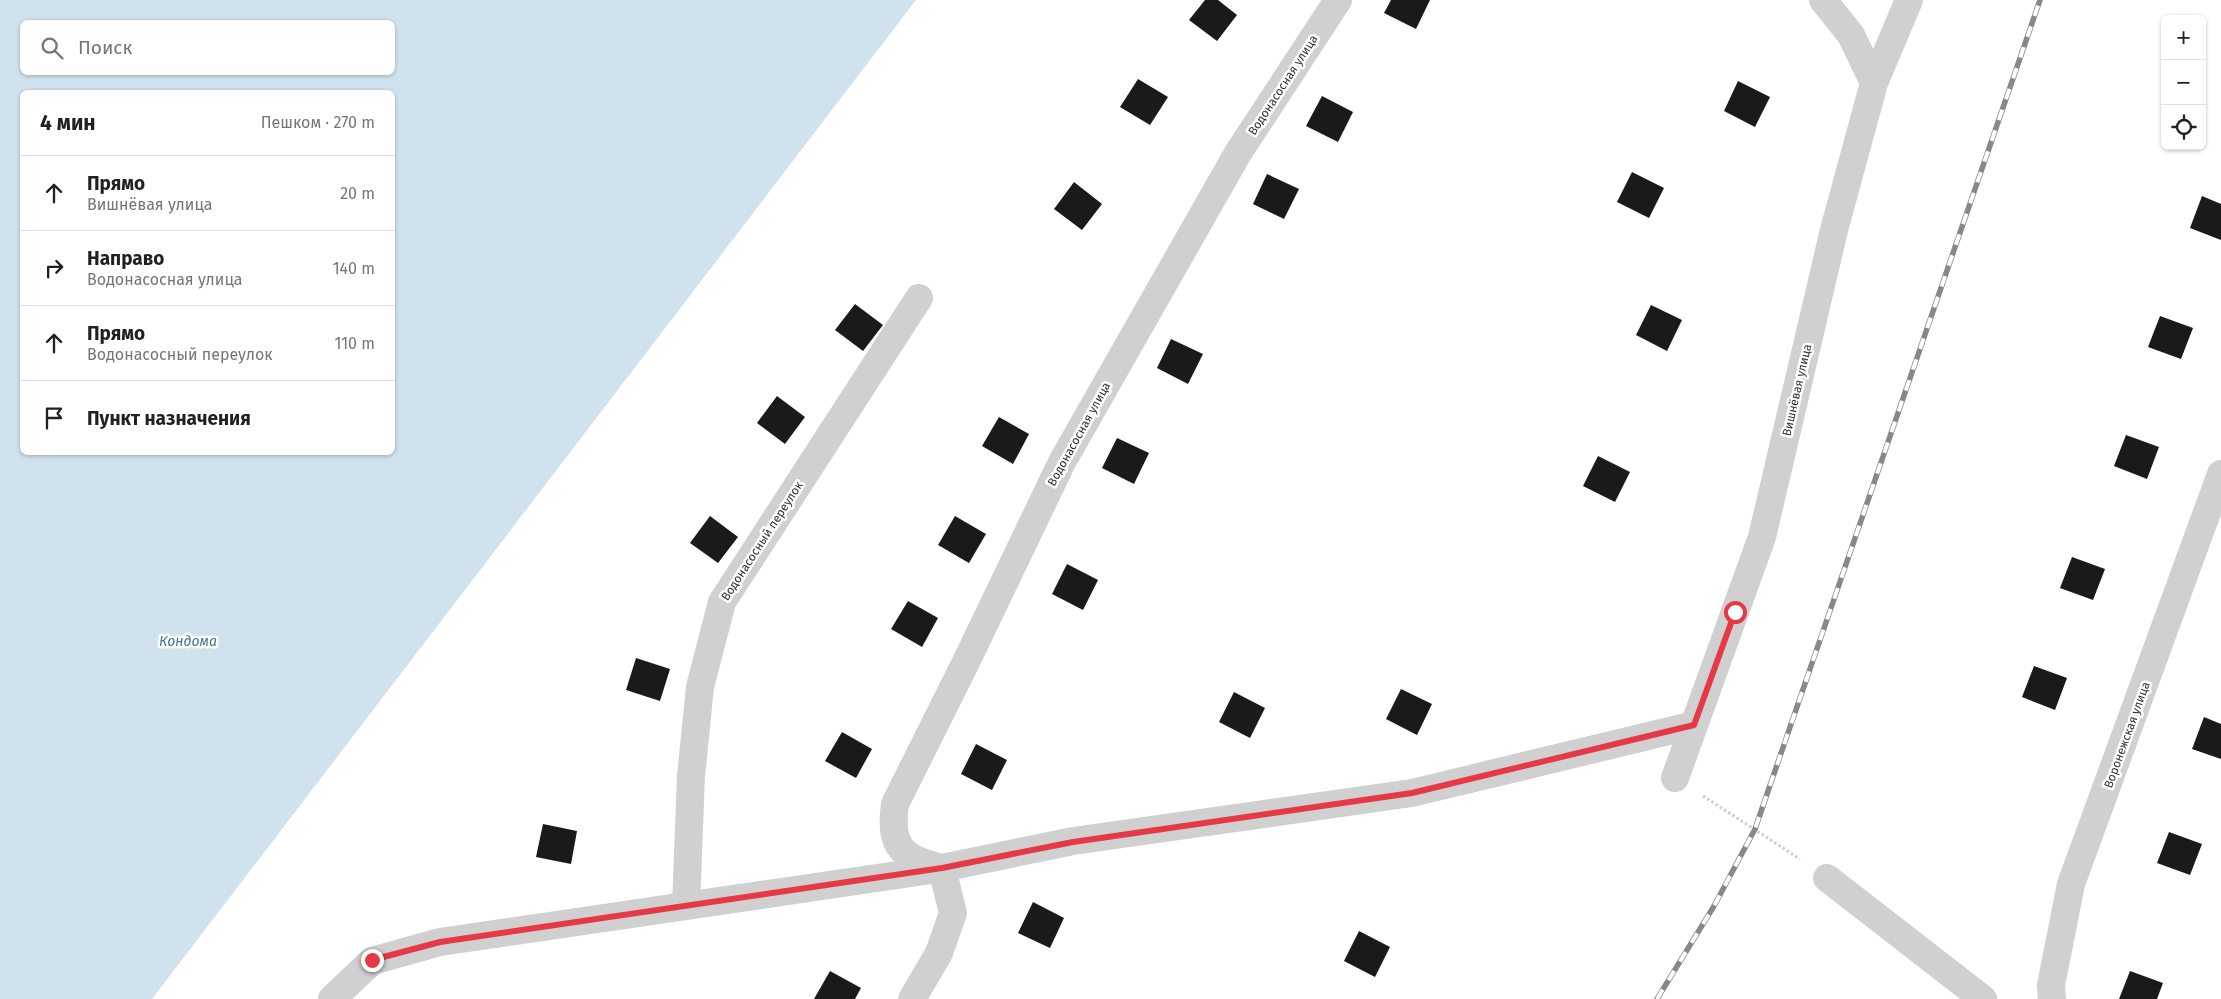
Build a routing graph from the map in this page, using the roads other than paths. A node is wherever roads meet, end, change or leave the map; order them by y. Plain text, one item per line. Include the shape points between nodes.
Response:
1 (1338, 0) edge
2 (1823, 0) edge
3 (1910, 0) edge
4 (1874, 83) junction
5 (919, 298) dead end
6 (2221, 474) edge
7 (1694, 725) junction
8 (1675, 778) road end
9 (942, 868) junction
10 (1827, 878) road end
11 (686, 906) junction
12 (332, 999) edge
13 (912, 999) edge
14 (1983, 999) edge
15 (2052, 999) edge

1 - 9 street, Водонасосная улица via 1238,153 1062,462 895,804 892,822 904,853 916,862
2 - 4 street via 1851,35
3 - 4 street, Вишнёвая улица
4 - 7 street, Вишнёвая улица via 1834,230 1762,537
5 - 11 street, Водонасосный переулок via 722,602 700,687 691,776
6 - 15 street, Воронежская улица via 2071,884 2050,985
7 - 8 street, Вишнёвая улица
7 - 9 street, Водонасосная улица via 1412,793 1073,842
9 - 11 street
9 - 13 street via 953,913 939,953
10 - 14 street
11 - 12 street via 440,942 372,960

